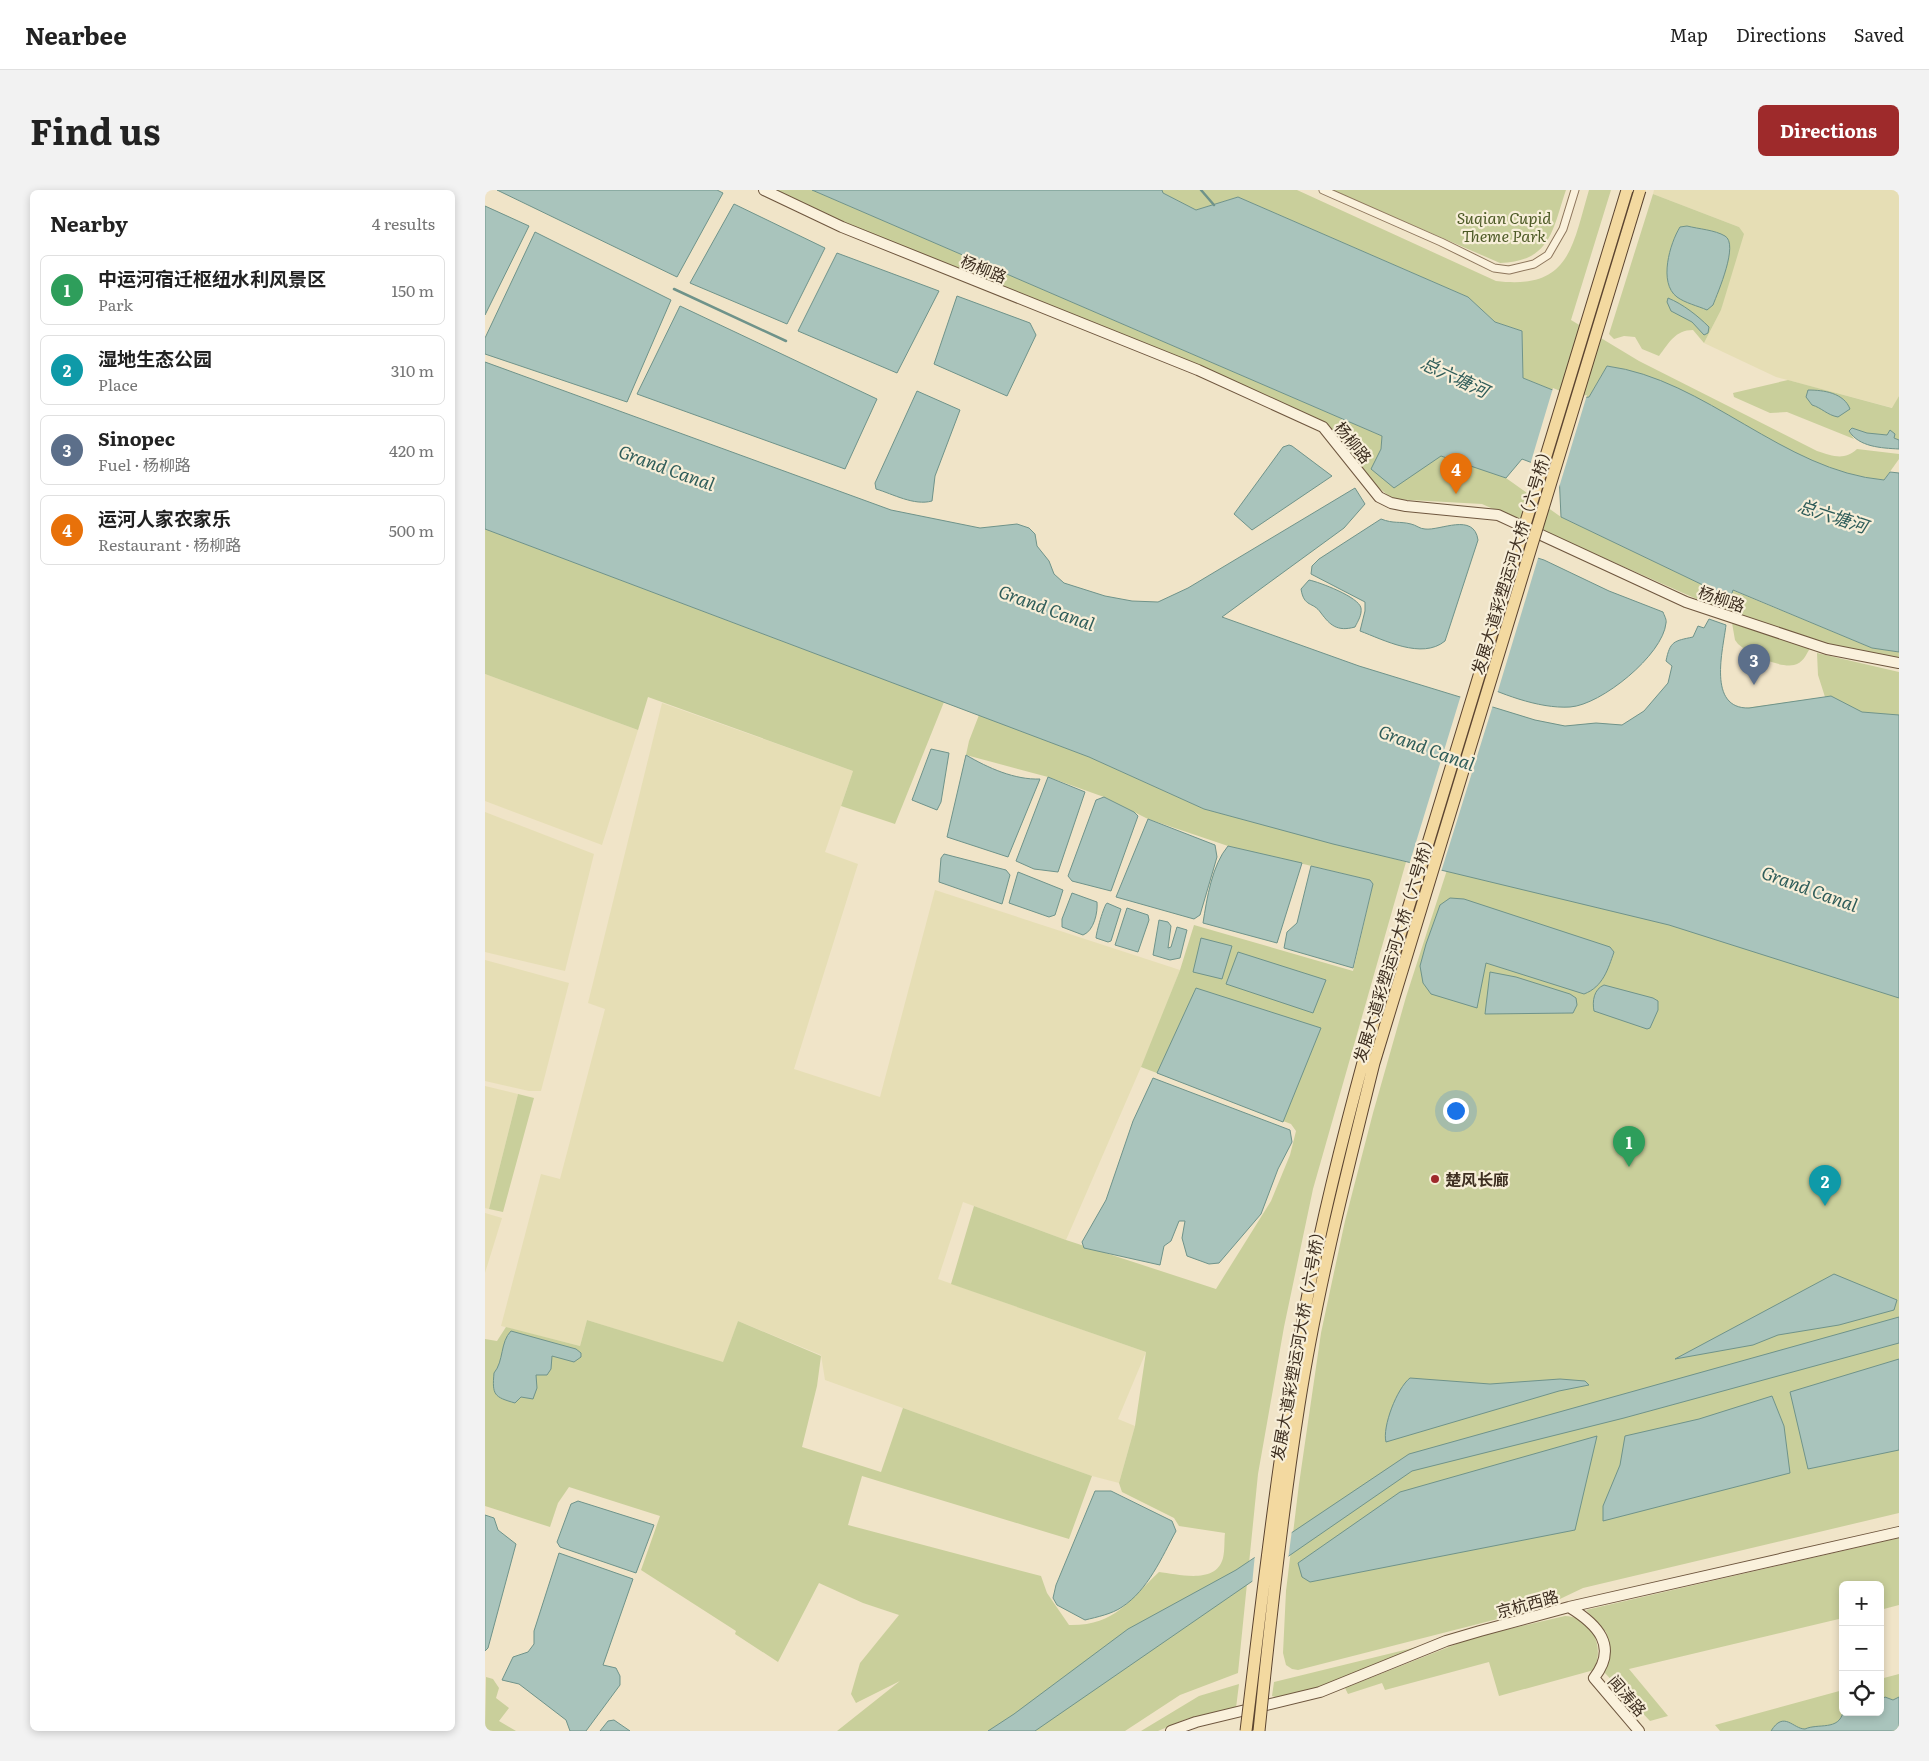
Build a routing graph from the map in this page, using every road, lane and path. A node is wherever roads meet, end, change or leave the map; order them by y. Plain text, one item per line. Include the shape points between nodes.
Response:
1 (764, 190) edge
2 (1323, 190) edge
3 (1575, 190) edge
4 (1627, 190) edge
5 (1640, 190) edge
6 (1899, 663) edge
7 (1899, 1532) edge
8 (1569, 1607) junction
9 (1171, 1731) edge
10 (1246, 1731) edge
11 (1259, 1731) edge
12 (1639, 1731) edge

1 - 6 street, 杨柳路 via 842,228 1198,370 1323,427 1384,500 1406,506 1498,515 1686,602 1827,649
2 - 3 street via 1494,268 1509,270 1534,264 1548,255 1563,229
4 - 10 main road, 发展大道彩塑运河大桥（六号桥）, bridge via 1379,1004 1347,1122 1314,1264 1294,1373
5 - 11 main road, 发展大道彩塑运河大桥（六号桥）, bridge via 1374,1063 1352,1150 1299,1405
7 - 8 street, 京杭西路
8 - 9 street, 京杭西路 via 1446,1641 1320,1692 1195,1722
8 - 12 street, 闻涛路 via 1587,1618 1601,1634 1603,1657 1593,1678

